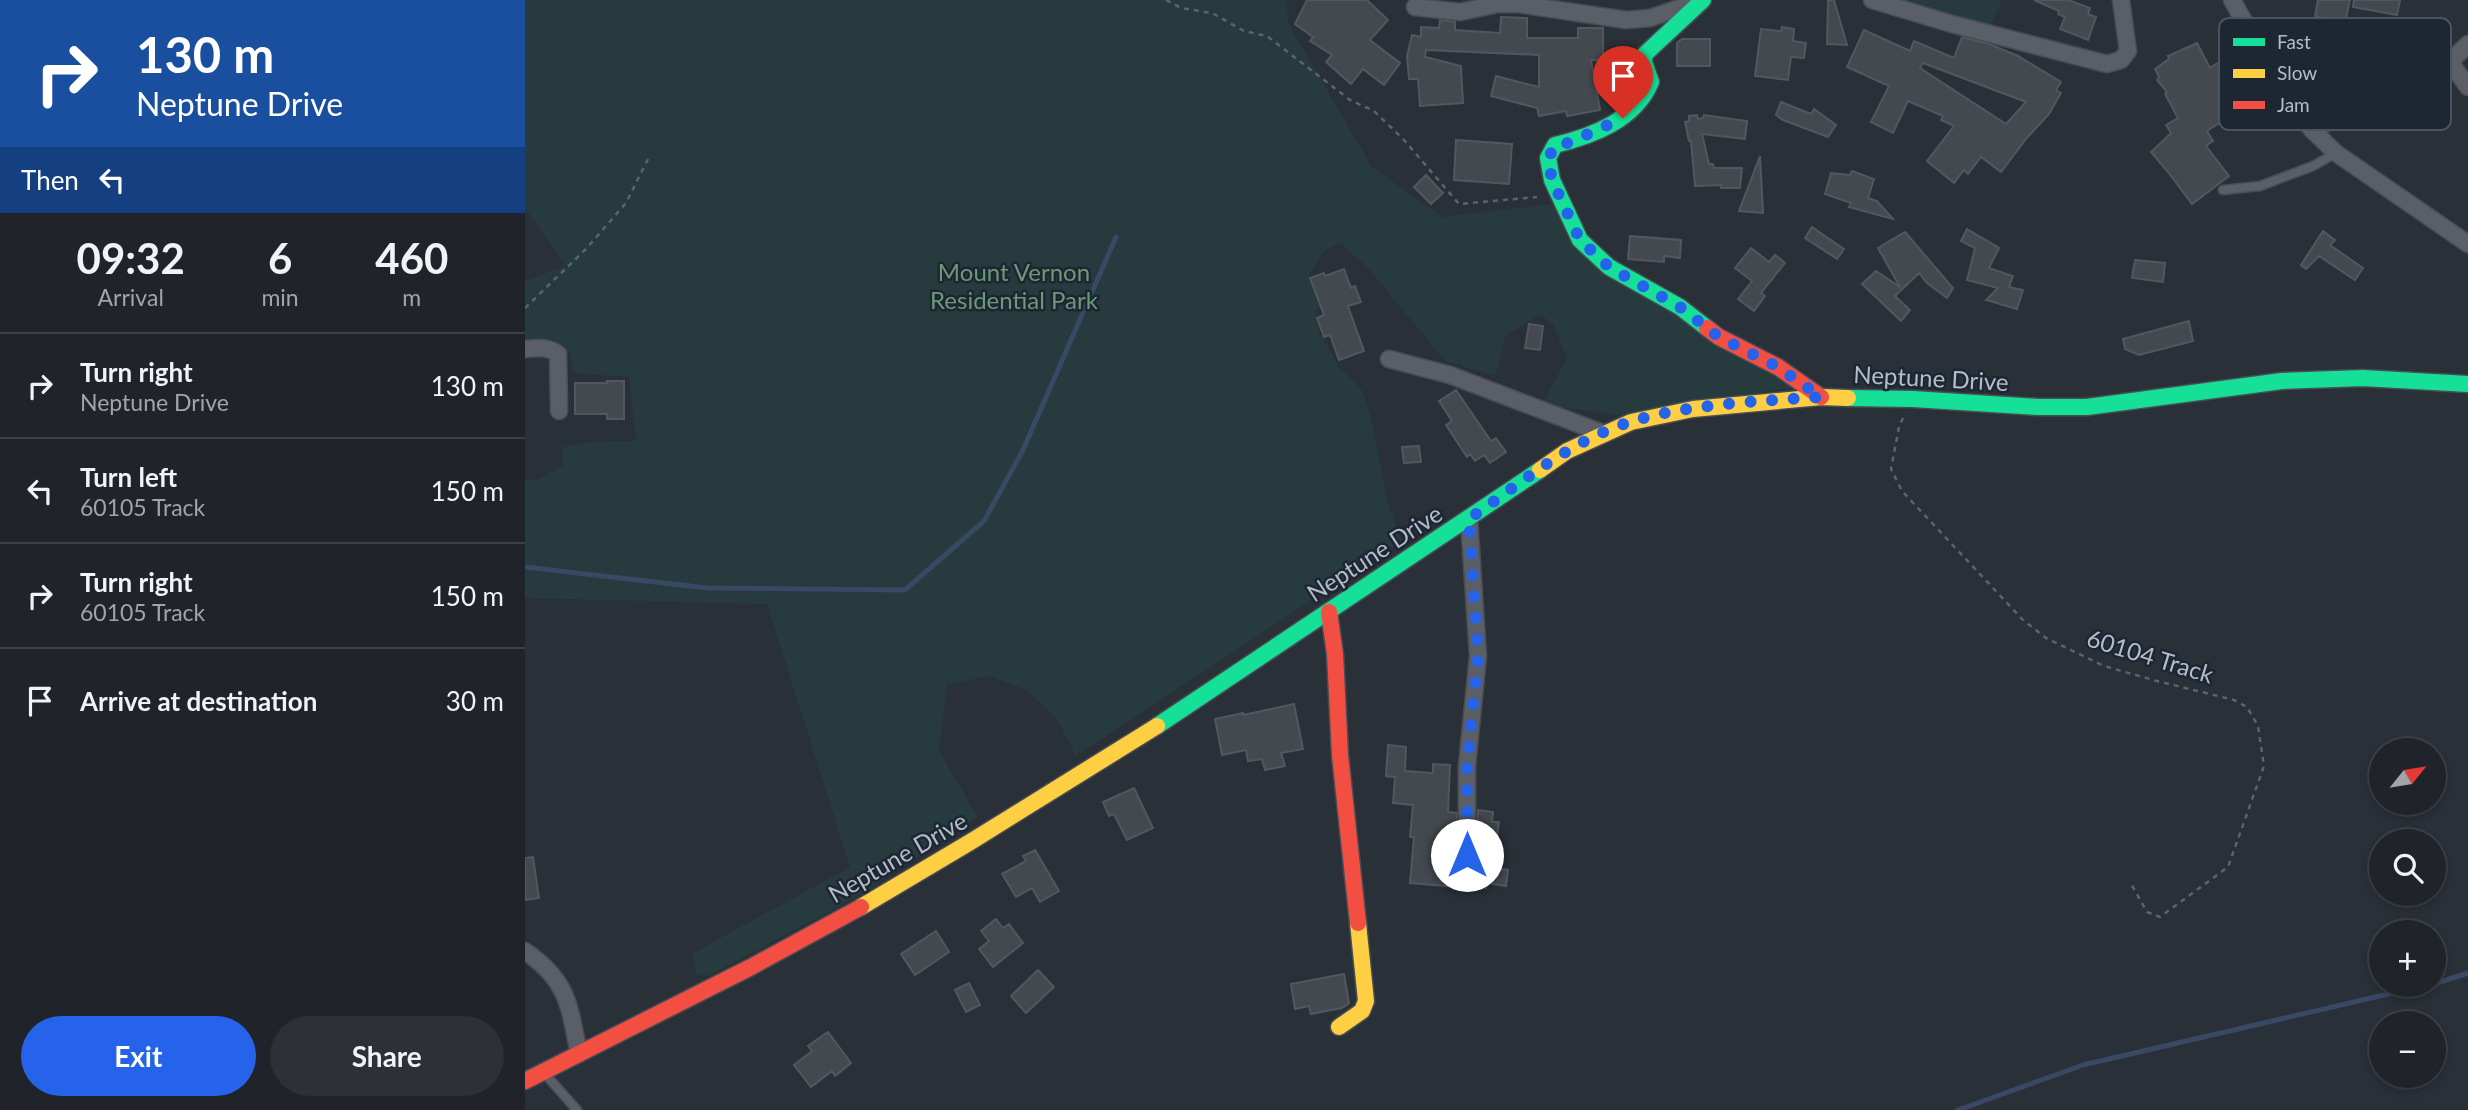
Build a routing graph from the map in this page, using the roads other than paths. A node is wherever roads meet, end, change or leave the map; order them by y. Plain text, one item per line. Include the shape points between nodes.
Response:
1 (1703, 0) edge
2 (1872, 0) edge
3 (2121, 0) edge
4 (2232, 0) edge
5 (1415, 7) dead end
6 (2242, 18) edge
7 (2468, 44) edge
8 (2451, 61) edge
9 (2451, 63) edge
10 (2468, 87) edge
11 (2312, 130) edge
12 (2336, 153) junction
13 (2223, 190) dead end
14 (2468, 244) edge
15 (525, 349) edge
16 (1389, 359) dead end
17 (2468, 384) edge
18 (1821, 397) junction
19 (559, 411) dead end
20 (1602, 433) junction
21 (1469, 519) junction
22 (1329, 612) junction
23 (1467, 855) dead end
24 (525, 951) edge
25 (1339, 1027) dead end
26 (579, 1054) junction
27 (543, 1072) junction
28 (525, 1081) edge
29 (577, 1110) edge

1 - 5 street via 1650,18 1626,20 1518,4 1460,12
1 - 18 street via 1645,54 1651,82 1640,103 1623,118 1555,145 1548,159 1557,192 1580,240 1609,267
2 - 3 street via 2107,64 2128,51
4 - 6 street
7 - 8 street
9 - 10 street
11 - 12 street
12 - 13 lane via 2260,186
12 - 14 street
15 - 19 street via 551,349 558,354
16 - 20 street via 1450,375
17 - 18 street, Neptune Drive via 2363,377 2282,381 2087,407
18 - 20 street, Neptune Drive via 1693,409
20 - 21 street, Neptune Drive via 1567,451
21 - 22 street, Neptune Drive
21 - 23 street via 1478,656 1467,766
22 - 25 street via 1366,1001 1362,1011
22 - 26 street, Neptune Drive via 1125,747 862,906
24 - 26 street via 555,976 567,997
26 - 27 street, Neptune Drive
27 - 28 street, Neptune Drive
27 - 29 lane

